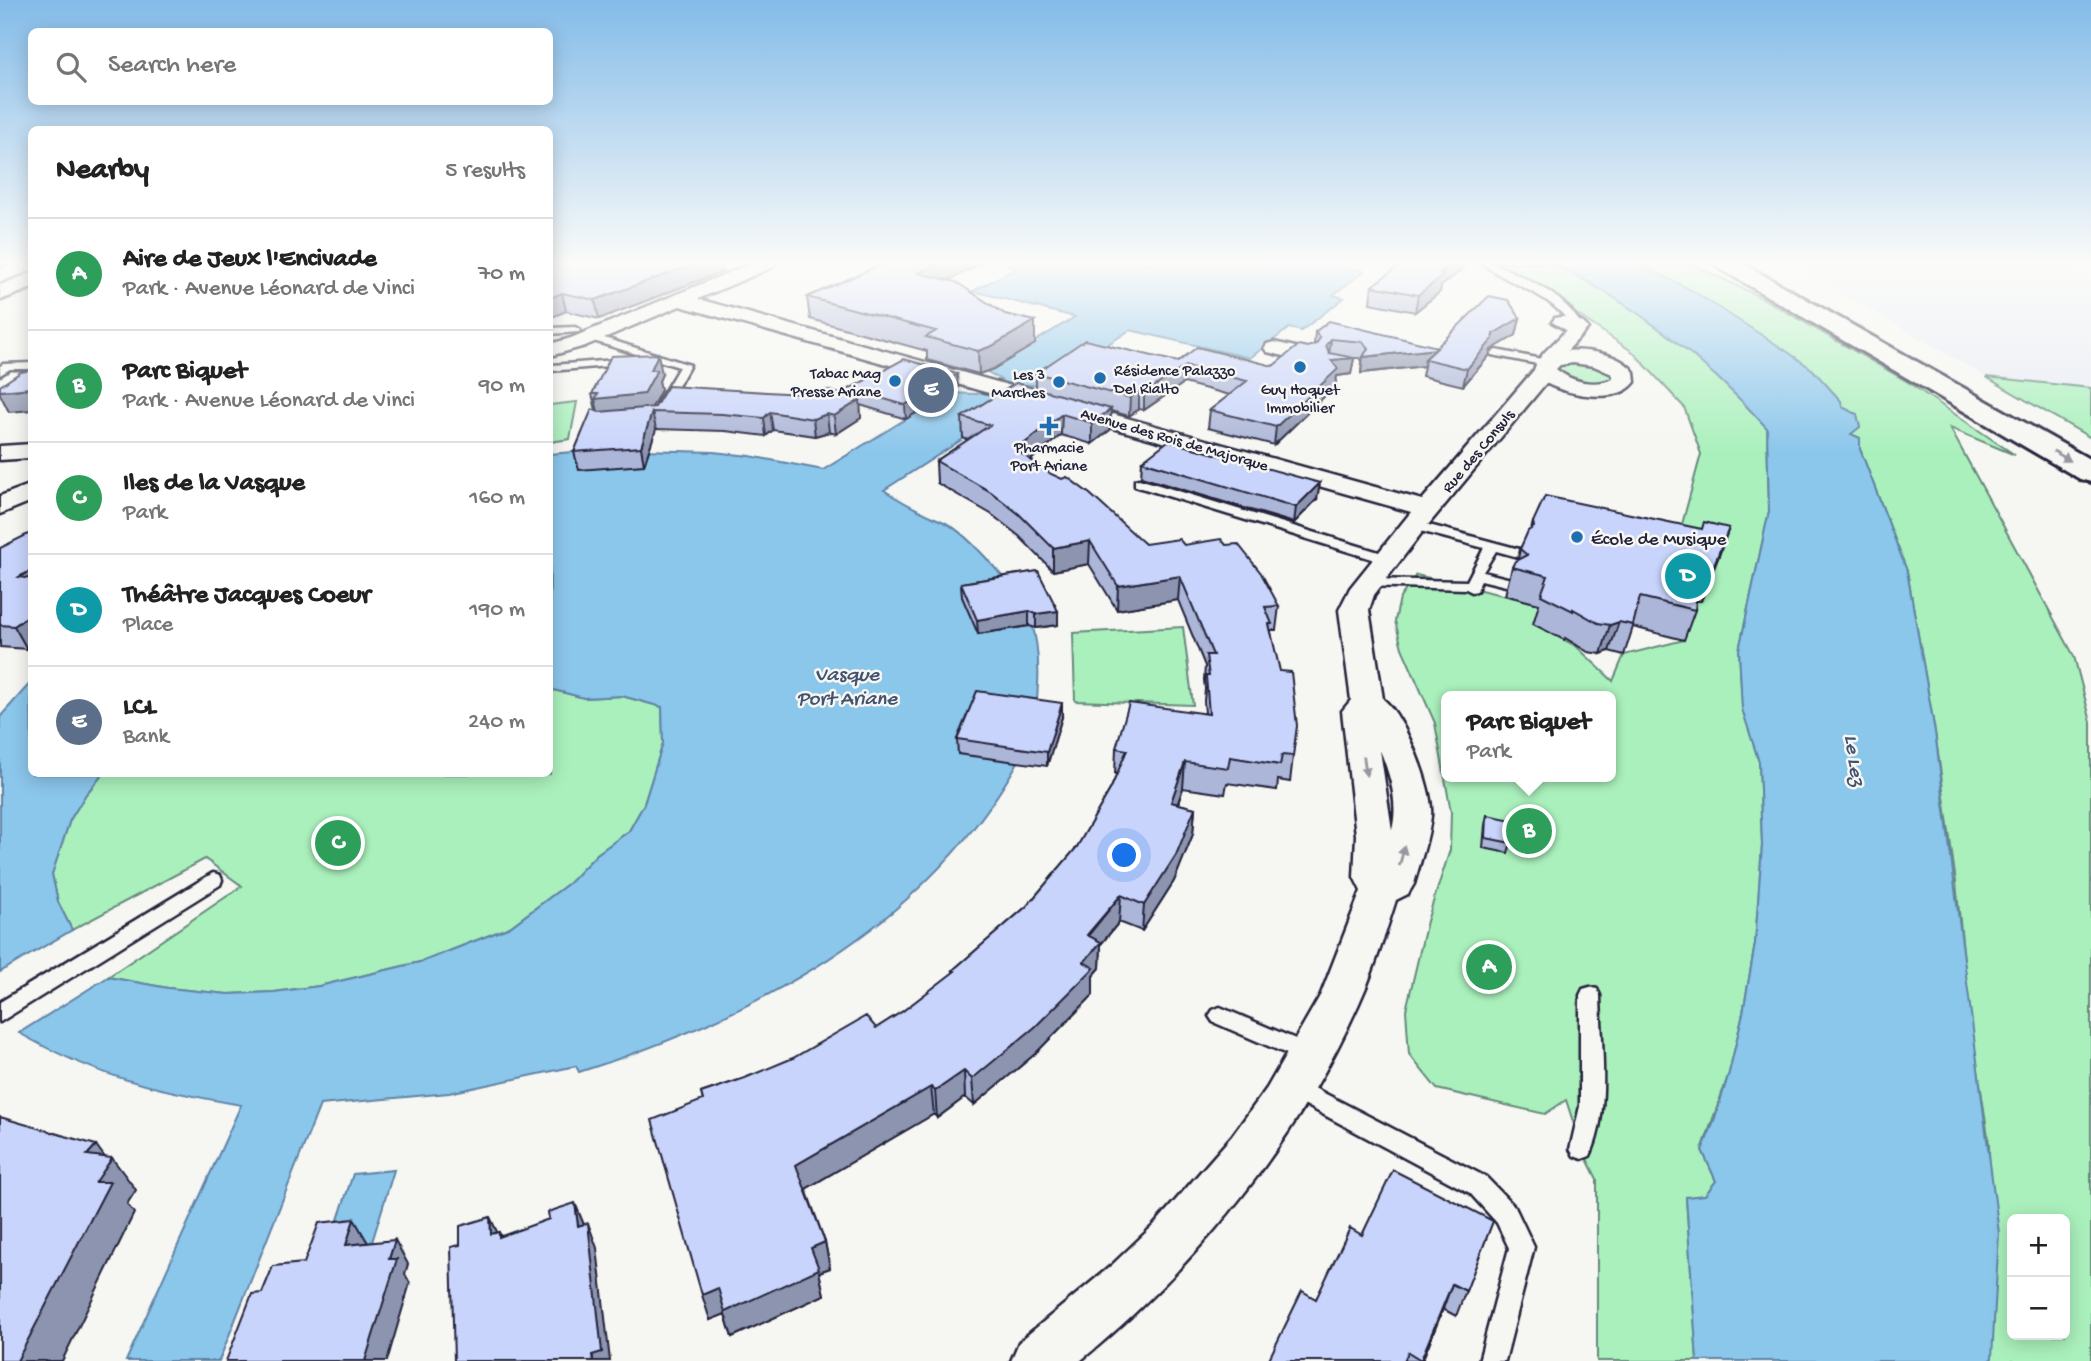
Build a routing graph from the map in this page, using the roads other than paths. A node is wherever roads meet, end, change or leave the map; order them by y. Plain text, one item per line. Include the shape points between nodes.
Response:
1 (612, 327) edge
2 (775, 327) edge
3 (1566, 327) edge
4 (1568, 327) edge
5 (1856, 327) edge
6 (1865, 327) edge
7 (564, 345) edge
8 (1274, 348) dead end
9 (1496, 353) edge
10 (1305, 355) edge
11 (654, 356) junction
12 (1596, 359) junction
13 (1549, 364) junction
14 (0, 372) edge
15 (28, 376) edge
16 (1570, 385) junction
17 (1527, 390) junction
18 (654, 420) edge
19 (28, 451) edge
20 (2091, 451) edge
21 (0, 453) edge
22 (2091, 473) edge
23 (1139, 483) dead end
24 (28, 493) edge
25 (0, 506) edge
26 (1420, 517) junction
27 (1492, 546) junction
28 (1518, 553) dead end
29 (1387, 559) junction
30 (1368, 583) junction
31 (1474, 583) junction
32 (1510, 583) dead end
33 (213, 880) dead end
34 (1590, 995) dead end
35 (0, 1013) edge
36 (1220, 1016) dead end
37 (1302, 1071) junction
38 (1583, 1149) dead end
39 (1038, 1361) edge
40 (1492, 1361) edge

1 - 7 street
2 - 26 street, Avenue des Rois de Majorque via 1035,399
3 - 13 street, Rue des Consuls
4 - 12 street
5 -> 22 main road
6 - 20 main road
7 - 11 lane
7 - 11 lane via 631,362
8 - 10 street
9 - 13 lane
11 - 18 lane via 685,365
12 - 13 street via 1573,357
12 - 16 street, Rue des Consuls via 1623,372 1624,382 1609,388
13 - 16 street via 1559,381
13 - 17 street, Rue des Consuls
14 - 15 lane via 7,366
16 - 17 street, Rue des Consuls
17 - 26 street, Rue des Consuls
19 - 21 street
23 - 29 lane
24 - 25 street
26 - 27 lane
26 - 29 street, Rue des Consuls
27 - 28 lane
27 - 31 lane
29 - 30 street, Rue des Consuls
30 - 31 lane
30 - 37 street, Rue des Consuls via 1354,610 1367,703 1358,711 1374,835 1373,877 1380,891 1343,993
31 - 32 lane
33 - 35 lane
34 - 38 lane via 1591,1106
36 - 37 lane
37 - 39 street via 1252,1149 1137,1279
37 - 40 lane via 1478,1185 1506,1214 1522,1247

